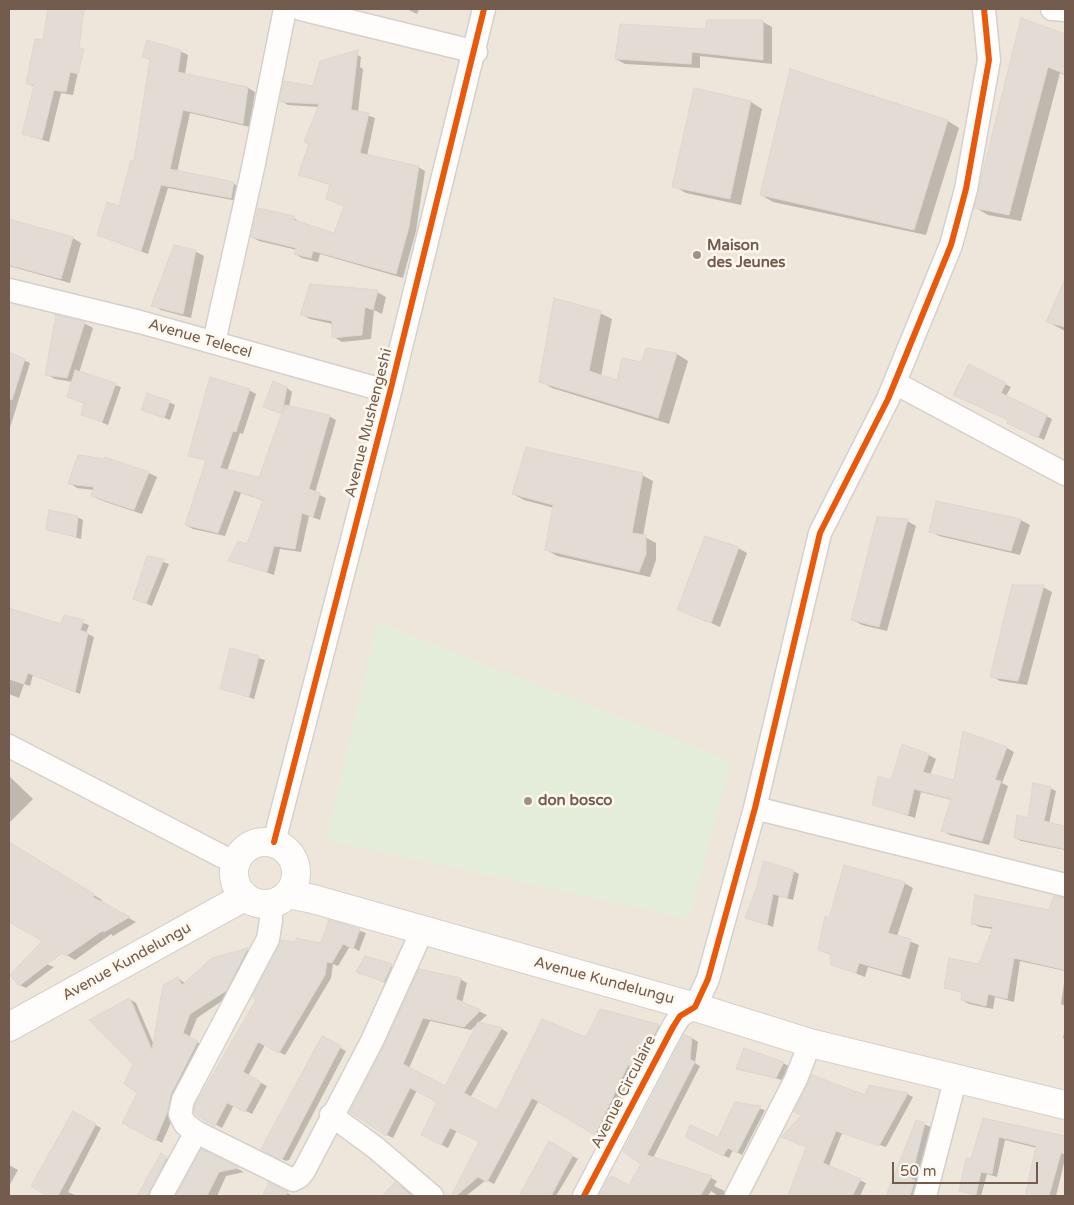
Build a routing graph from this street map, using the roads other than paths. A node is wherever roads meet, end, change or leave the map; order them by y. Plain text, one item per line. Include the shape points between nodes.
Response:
1 (285, 9) edge
2 (301, 9) edge
3 (484, 9) edge
4 (984, 9) edge
5 (1052, 9) edge
6 (1065, 10) edge
7 (476, 52) junction
8 (9, 290) edge
9 (214, 342) junction
10 (895, 383) junction
11 (390, 392) junction
12 (1065, 474) edge
13 (9, 746) edge
14 (755, 808) junction
15 (274, 842) junction
16 (235, 863) junction
17 (1065, 886) edge
18 (267, 898) junction
19 (422, 931) junction
20 (695, 1007) junction
21 (9, 1026) edge
22 (810, 1043) junction
23 (956, 1077) junction
24 (1065, 1105) edge
25 (331, 1115) junction
26 (196, 1132) junction
27 (161, 1196) edge
28 (432, 1196) edge
29 (584, 1196) edge
30 (736, 1196) edge
31 (925, 1196) edge

1 - 9 street
2 - 7 street
3 - 7 street, Avenue Mushengeshi
4 - 10 street via 989,60 966,190 951,244
5 - 6 street
7 - 11 street, Avenue Mushengeshi
8 - 9 street, Avenue Telecel
9 - 11 street, Avenue Telecel
10 - 12 street
10 - 14 street via 820,533
11 - 15 street, Avenue Mushengeshi
13 - 16 street
14 - 17 street
14 - 20 street via 708,979
15 - 16 street via 250,845
15 - 18 street via 293,858 296,870 294,883
16 - 18 street via 234,881
18 - 19 street, Avenue Kundelungu via 313,899
18 - 21 street, Avenue Kundelungu
18 - 26 street via 271,920 268,938 183,1100 184,1124
19 - 20 street, Avenue Kundelungu
19 - 25 street via 372,1041
20 - 22 street, Avenue Kundelungu
20 - 29 street, Avenue Circulaire via 680,1016 673,1027
22 - 23 street, Avenue Kundelungu
22 - 30 street via 796,1079
23 - 24 street, Avenue Kundelungu
23 - 31 street
25 - 26 street via 304,1171 293,1180
25 - 28 street
26 - 27 street

